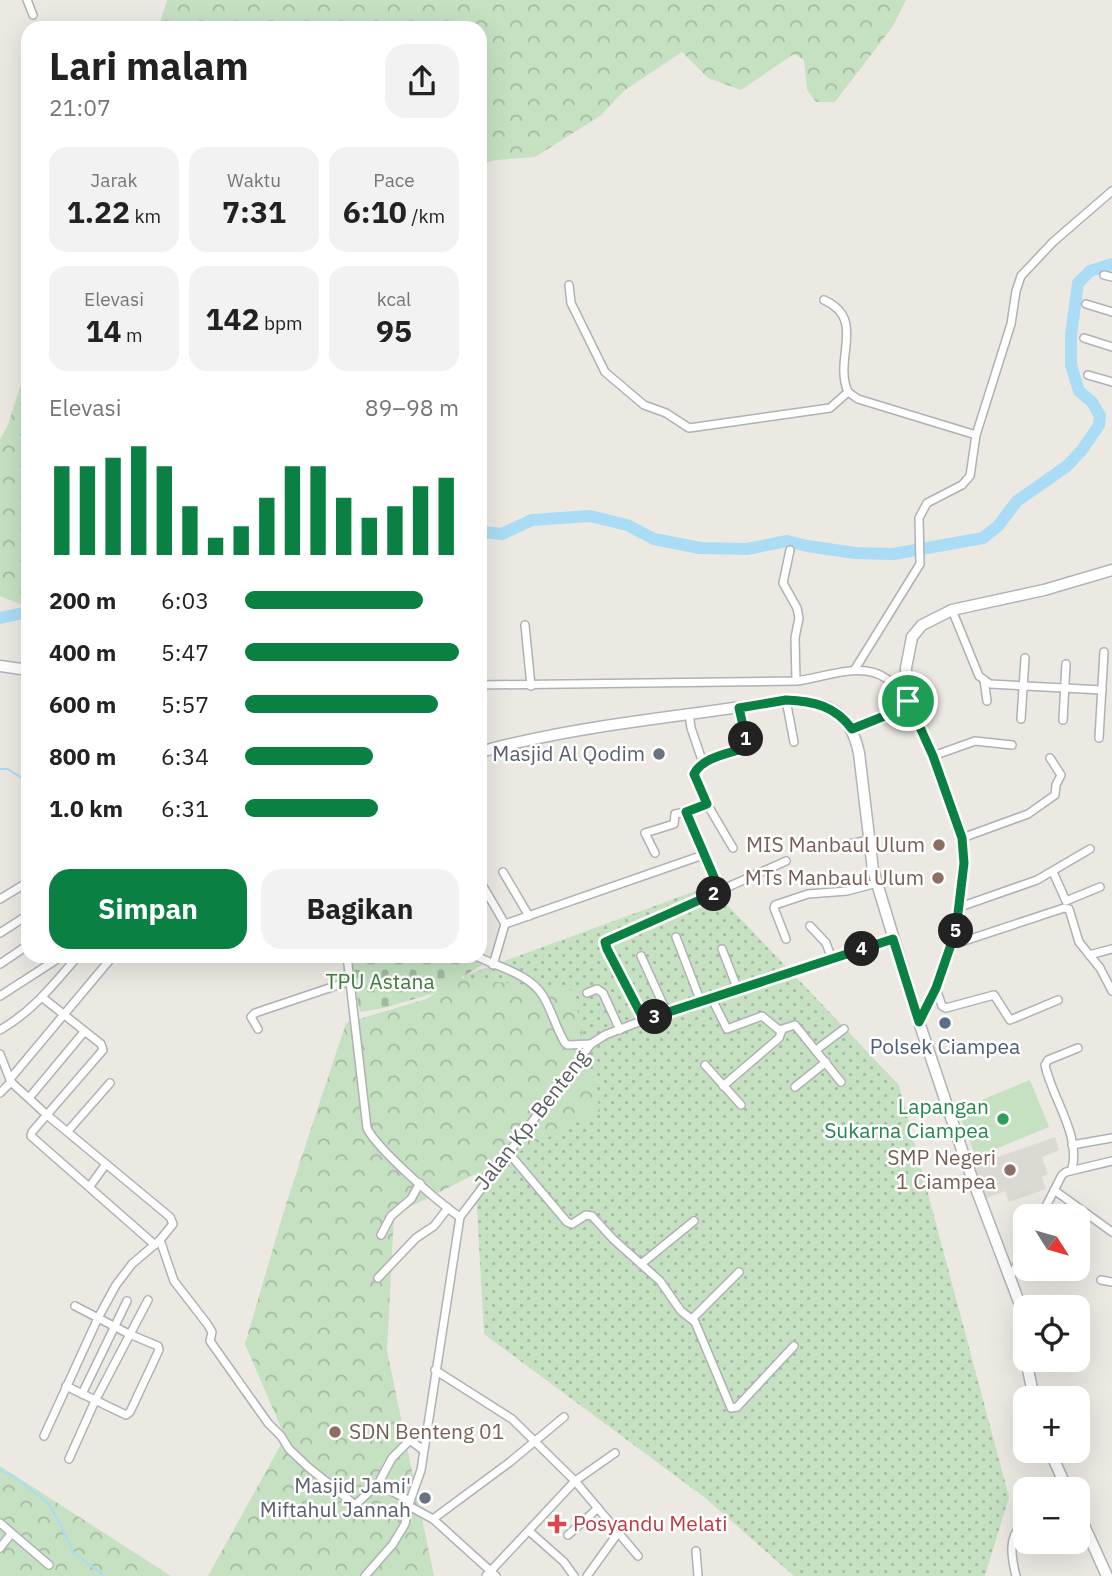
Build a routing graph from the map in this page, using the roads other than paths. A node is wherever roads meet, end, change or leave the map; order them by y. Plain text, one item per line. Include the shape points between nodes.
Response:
1 (27, 0) edge
2 (33, 15) dead end
3 (1112, 191) edge
4 (569, 285) dead end
5 (824, 300) dead end
6 (1086, 304) dead end
7 (1112, 312) edge
8 (1084, 338) dead end
9 (1112, 347) edge
10 (1088, 375) dead end
11 (1112, 382) edge
12 (848, 392) junction
13 (976, 435) junction
14 (790, 550) dead end
15 (1112, 570) edge
16 (952, 610) junction
17 (525, 625) dead end
18 (1104, 652) dead end
19 (1025, 658) dead end
20 (1066, 664) dead end
21 (0, 666) edge
22 (21, 669) edge
23 (855, 669) junction
24 (984, 680) junction
25 (796, 681) junction
26 (487, 685) edge
27 (1024, 685) junction
28 (531, 686) junction
29 (1065, 688) junction
30 (1102, 690) junction
31 (786, 700) junction
32 (908, 700) junction
33 (987, 701) dead end
34 (739, 708) junction
35 (689, 713) junction
36 (1021, 719) dead end
37 (1063, 720) dead end
38 (852, 729) junction
39 (1099, 738) dead end
40 (794, 742) dead end
41 (1012, 745) dead end
42 (487, 750) edge
43 (933, 756) junction
44 (1051, 758) dead end
45 (703, 763) junction
46 (707, 804) junction
47 (686, 812) junction
48 (962, 838) junction
49 (869, 840) junction
50 (733, 848) dead end
51 (829, 848) dead end
52 (1090, 849) dead end
53 (655, 853) dead end
54 (706, 854) junction
55 (786, 861) dead end
56 (503, 872) dead end
57 (1053, 872) junction
58 (877, 883) junction
59 (21, 886) edge
60 (1100, 887) dead end
61 (720, 891) junction
62 (487, 893) edge
63 (0, 899) edge
64 (960, 907) junction
65 (529, 916) junction
66 (21, 920) edge
67 (505, 925) junction
68 (810, 926) dead end
69 (0, 933) edge
70 (676, 937) dead end
71 (786, 939) dead end
72 (893, 939) junction
73 (952, 945) junction
74 (722, 949) dead end
75 (1112, 949) edge
76 (21, 950) edge
77 (641, 956) dead end
78 (1089, 956) junction
79 (832, 959) junction
80 (487, 962) edge
81 (51, 963) edge
82 (72, 963) edge
83 (107, 963) edge
84 (348, 963) edge
85 (0, 964) edge
86 (493, 965) junction
87 (350, 981) junction
88 (1111, 986) edge
89 (936, 988) junction
90 (738, 990) junction
91 (587, 993) dead end
92 (0, 996) edge
93 (43, 998) junction
94 (712, 999) junction
95 (1058, 1000) dead end
96 (701, 1002) junction
97 (667, 1013) junction
98 (64, 1015) junction
99 (644, 1020) junction
100 (919, 1022) junction
101 (258, 1029) dead end
102 (844, 1029) dead end
103 (0, 1030) edge
104 (620, 1030) junction
105 (782, 1030) junction
106 (84, 1031) junction
107 (591, 1044) junction
108 (1078, 1048) dead end
109 (816, 1050) junction
110 (0, 1054) edge
111 (826, 1062) junction
112 (1, 1063) edge
113 (705, 1065) dead end
114 (11, 1080) junction
115 (841, 1082) dead end
116 (110, 1083) dead end
117 (723, 1086) junction
118 (795, 1087) dead end
119 (0, 1093) edge
120 (29, 1098) junction
121 (741, 1105) dead end
122 (47, 1115) junction
123 (68, 1132) junction
124 (1112, 1138) edge
125 (1072, 1145) junction
126 (507, 1152) junction
127 (1112, 1161) edge
128 (106, 1164) junction
129 (1072, 1170) junction
130 (420, 1183) junction
131 (90, 1186) junction
132 (1054, 1190) junction
133 (1047, 1204) edge
134 (449, 1209) junction
135 (460, 1217) junction
136 (694, 1221) dead end
137 (1112, 1231) edge
138 (381, 1235) dead end
139 (157, 1243) junction
140 (641, 1264) junction
141 (739, 1272) dead end
142 (1013, 1272) edge
143 (378, 1278) dead end
144 (1010, 1278) junction
145 (1101, 1280) dead end
146 (1112, 1282) edge
147 (1016, 1295) edge
148 (148, 1300) dead end
149 (127, 1301) dead end
150 (75, 1306) dead end
151 (98, 1318) junction
152 (692, 1319) junction
153 (114, 1326) junction
154 (129, 1334) junction
155 (793, 1346) dead end
156 (435, 1370) junction
157 (66, 1386) junction
158 (82, 1394) junction
159 (95, 1401) junction
160 (564, 1417) dead end
161 (44, 1436) dead end
162 (534, 1442) junction
163 (423, 1450) junction
164 (615, 1452) dead end
165 (69, 1459) dead end
166 (575, 1481) junction
167 (378, 1484) junction
168 (410, 1504) junction
169 (598, 1508) junction
170 (433, 1519) junction
171 (0, 1523) edge
172 (529, 1531) junction
173 (618, 1533) junction
174 (11, 1534) junction
175 (568, 1535) dead end
176 (1090, 1536) edge
177 (1013, 1543) edge
178 (0, 1548) edge
179 (696, 1551) dead end
180 (638, 1556) dead end
181 (49, 1565) dead end
182 (1107, 1569) edge
183 (491, 1574) edge
184 (365, 1576) edge
185 (574, 1576) edge
186 (587, 1576) edge
187 (698, 1576) edge
188 (1016, 1576) edge

1 - 2 street
3 - 13 street via 1021,276
4 - 12 street via 571,303 606,372 644,405 689,428 830,408
5 - 12 street via 841,311 845,323 848,336 842,370
6 - 7 street
8 - 9 street
10 - 11 street
12 - 13 street
13 - 23 street via 970,476 923,508 917,570
14 - 25 street via 783,583 799,618 794,638
15 - 16 main road
16 - 24 street
16 - 32 main road via 922,625 912,637 906,668
17 - 28 street
18 - 30 street
19 - 27 street
20 - 29 street
21 - 22 main road
23 - 25 street
23 - 32 street via 880,674
24 - 27 street
24 - 33 street
25 - 28 street
26 - 28 street
27 - 29 street
27 - 36 street
29 - 30 street
29 - 37 street
30 - 39 street
31 - 34 main road
31 - 38 main road via 832,709
31 - 40 street
32 - 38 street via 892,713
32 - 43 main road
34 - 35 main road
34 - 45 street via 751,746
35 - 42 main road
35 - 45 street
38 - 49 main road
41 - 43 street via 975,741
43 - 48 main road
44 - 48 street via 1061,775 1054,797 1028,814
45 - 46 street via 694,774
46 - 47 street
46 - 50 street
47 - 53 street via 676,814 674,824 645,833
47 - 54 street
48 - 64 main road
49 - 51 street
49 - 58 main road
52 - 57 street
54 - 61 street
54 - 65 street
55 - 61 street
56 - 65 street
57 - 60 street via 1066,901
57 - 64 street
58 - 71 street via 808,894 775,905
58 - 72 main road
59 - 63 street
61 - 99 street via 605,942
62 - 67 street
64 - 73 main road
65 - 67 street
66 - 69 street
67 - 86 street
68 - 79 street via 826,943
70 - 96 street
72 - 79 street, Jalan Kp. Benteng
72 - 100 main road
73 - 78 street via 1064,908 1071,913 1079,942
73 - 89 main road
74 - 90 street
75 - 78 street
76 - 85 street
77 - 97 street
78 - 88 street
79 - 90 street, Jalan Kp. Benteng
80 - 86 street
81 - 92 street
82 - 93 street
83 - 98 street
84 - 87 street
86 - 107 street via 512,971 542,993 565,1043
87 - 101 street via 255,1013 251,1017
87 - 130 street via 365,1122 370,1135
89 - 95 street via 946,1008 994,995 1010,1020
89 - 100 main road
90 - 94 street, Jalan Kp. Benteng
91 - 104 street via 597,989 603,993
93 - 98 street
93 - 103 street
94 - 96 street, Jalan Kp. Benteng
94 - 105 street via 727,1029 762,1016
96 - 97 street, Jalan Kp. Benteng
97 - 99 street, Jalan Kp. Benteng
98 - 106 street
98 - 114 street
99 - 104 street, Jalan Kp. Benteng
100 - 144 main road
102 - 109 street
104 - 107 street, Jalan Kp. Benteng
105 - 109 street via 795,1025
105 - 117 street via 779,1038
106 - 120 street
106 - 122 street via 103,1050
107 - 126 street, Jalan Kp. Benteng
108 - 125 street via 1045,1065
109 - 111 street
110 - 112 street
111 - 115 street
111 - 118 street
112 - 114 street
113 - 117 street
114 - 119 street
114 - 120 street
116 - 123 street
117 - 121 street
120 - 122 street
122 - 123 street
122 - 131 street via 32,1132 33,1139
123 - 128 street
124 - 125 street
125 - 129 street
126 - 135 street, Jalan Kp. Benteng
126 - 140 street via 566,1222 572,1224 589,1214
127 - 129 street
128 - 131 street
128 - 139 street via 172,1221
129 - 132 street via 1062,1175
130 - 134 street
130 - 138 street
131 - 139 street
132 - 133 street
132 - 137 street
134 - 135 street
134 - 143 street
135 - 156 street, Jalan Kp. Benteng
136 - 140 street
139 - 151 street via 123,1274
139 - 167 street via 174,1281 212,1332 210,1341 289,1449 355,1505
140 - 152 street
141 - 152 street
142 - 144 street
144 - 147 main road
145 - 146 street
148 - 154 street
149 - 153 street
150 - 151 street
151 - 153 street
151 - 157 street
152 - 155 street via 730,1408 737,1407
153 - 154 street
153 - 158 street
154 - 159 street
154 - 159 street via 159,1347 130,1412 121,1414
156 - 162 street via 512,1419
156 - 163 street, Jalan Kp. Benteng
157 - 158 street
157 - 161 street
158 - 159 street
159 - 165 street
160 - 162 street
162 - 166 street
162 - 170 street
163 - 167 street via 410,1440 392,1458
163 - 168 street, Jalan Kp. Benteng
164 - 166 street
166 - 169 street
166 - 172 street
167 - 168 street
168 - 170 street
168 - 184 street, Jalan Kp. Benteng via 393,1544
169 - 173 street
169 - 175 street
170 - 183 street
171 - 174 street
172 - 183 street
172 - 185 street
173 - 180 street
173 - 186 street
174 - 178 street
174 - 181 street
176 - 182 main road
177 - 188 street
179 - 187 street

